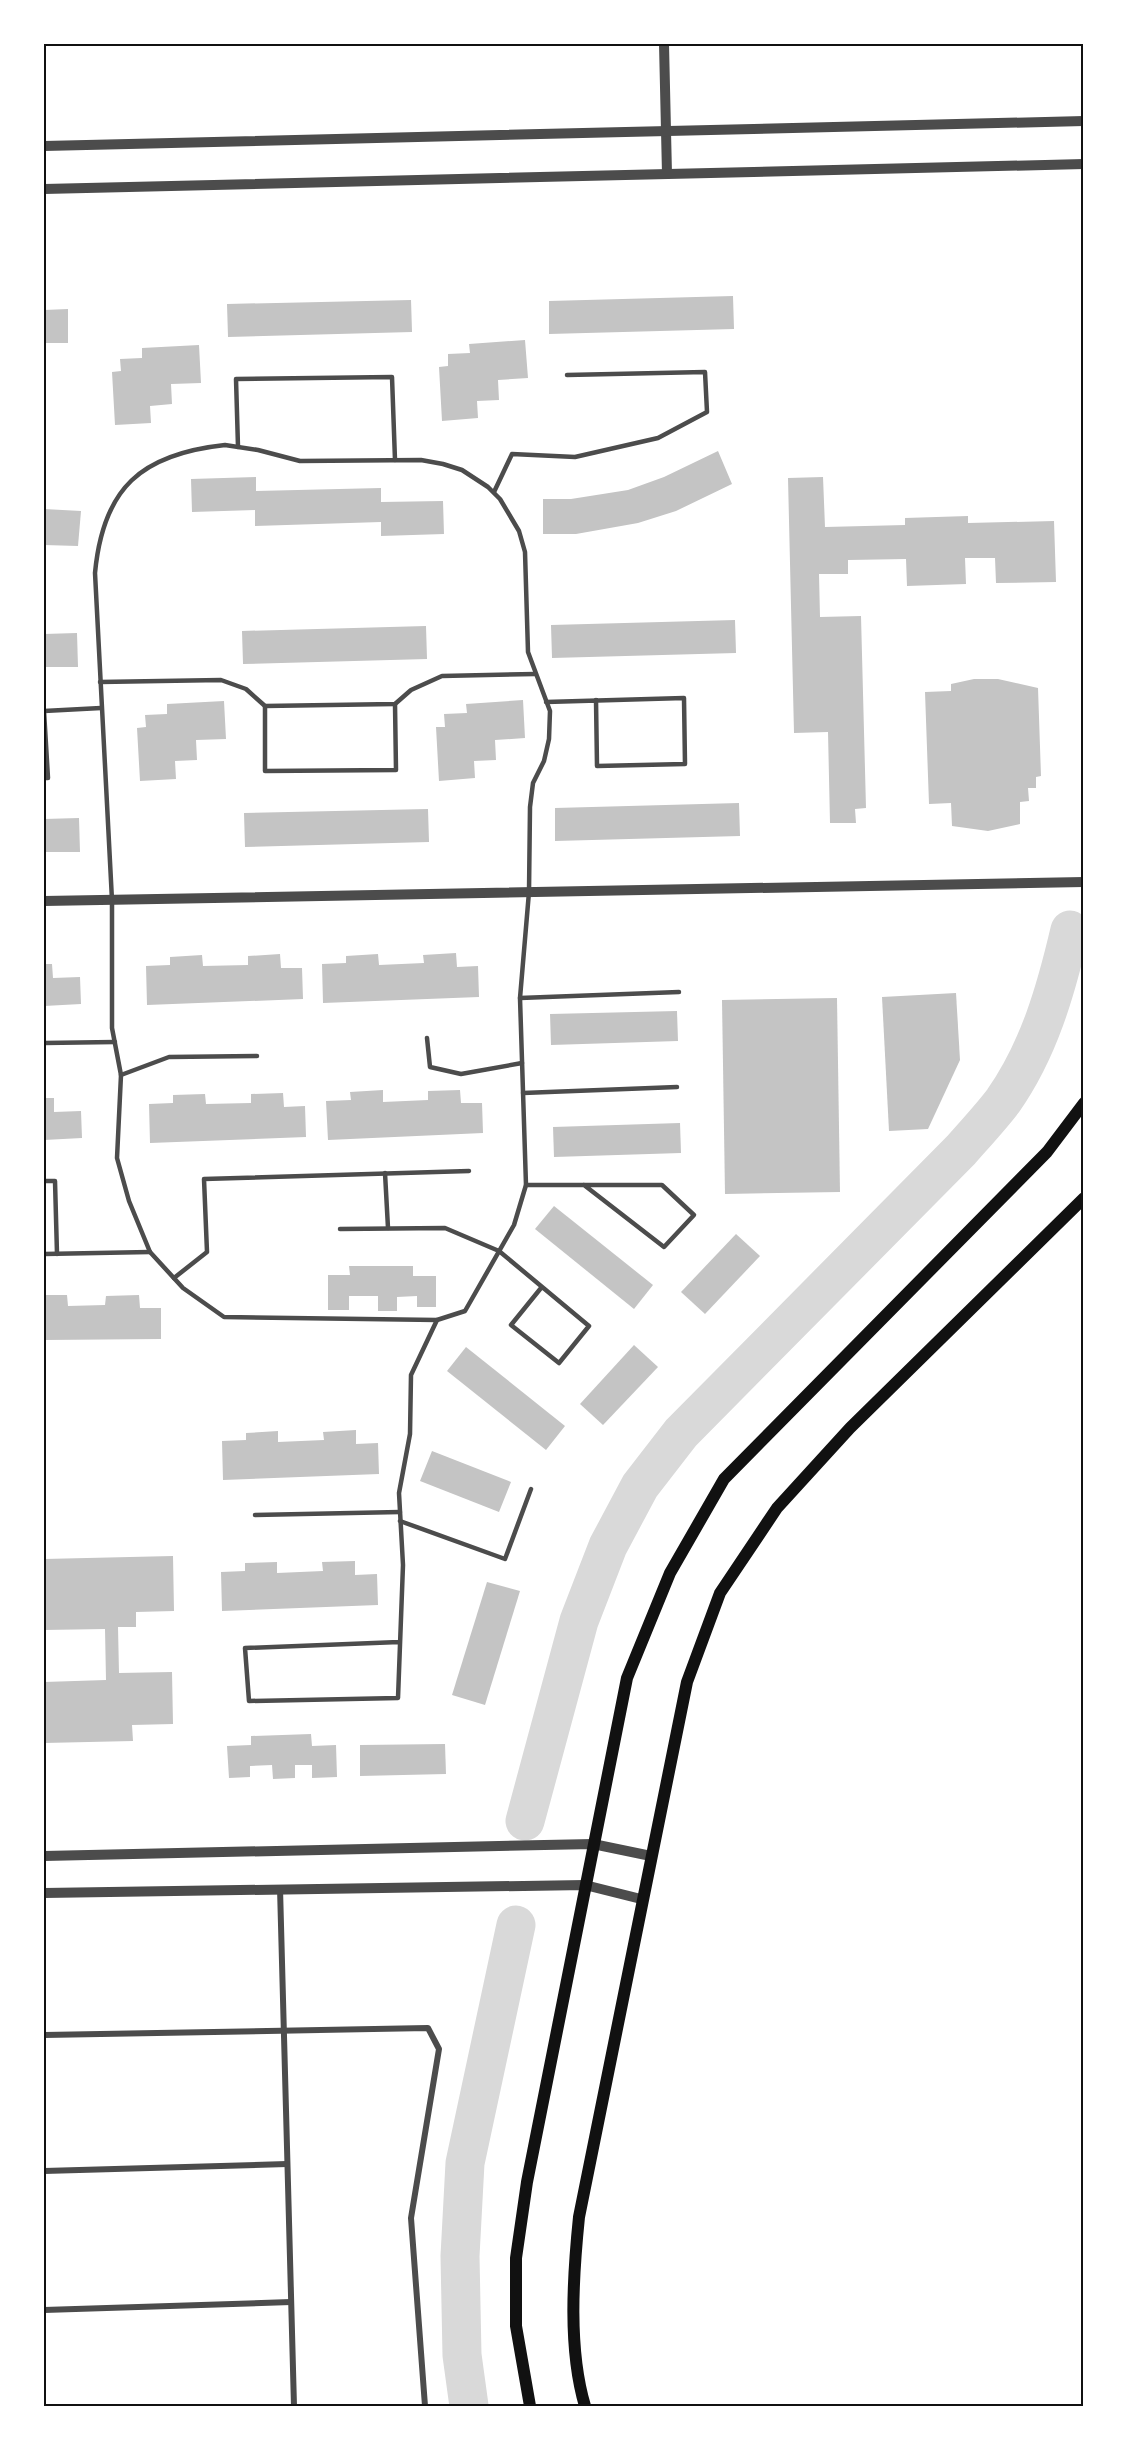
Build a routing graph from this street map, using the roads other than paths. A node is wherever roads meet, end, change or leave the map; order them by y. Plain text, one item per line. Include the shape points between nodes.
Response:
1 (663, 44) edge
2 (1083, 121) edge
3 (665, 131) junction
4 (44, 146) edge
5 (1083, 165) edge
6 (667, 174) junction
7 (44, 189) edge
8 (567, 375) dead end
9 (238, 447) junction
10 (395, 460) junction
11 (494, 492) junction
12 (535, 674) junction
13 (100, 682) junction
14 (596, 700) junction
15 (546, 702) junction
16 (395, 704) junction
17 (265, 706) junction
18 (101, 708) junction
19 (44, 711) edge
20 (44, 778) edge
21 (1083, 882) edge
22 (529, 892) junction
23 (112, 900) junction
24 (44, 901) edge
25 (679, 992) dead end
26 (520, 998) junction
27 (427, 1038) dead end
28 (115, 1042) junction
29 (44, 1043) edge
30 (257, 1056) dead end
31 (522, 1063) junction
32 (121, 1075) junction
33 (677, 1087) dead end
34 (523, 1093) junction
35 (1083, 1103) edge
36 (469, 1171) dead end
37 (385, 1173) junction
38 (44, 1181) edge
39 (526, 1185) junction
40 (584, 1185) junction
41 (1083, 1198) edge
42 (387, 1228) junction
43 (340, 1229) dead end
44 (499, 1251) junction
45 (150, 1252) junction
46 (44, 1254) edge
47 (57, 1254) junction
48 (174, 1278) junction
49 (541, 1288) junction
50 (437, 1320) junction
51 (531, 1489) dead end
52 (400, 1512) junction
53 (255, 1515) dead end
54 (400, 1521) junction
55 (399, 1642) junction
56 (593, 1844) junction
57 (44, 1856) edge
58 (651, 1856) junction
59 (585, 1885) junction
60 (280, 1888) junction
61 (44, 1893) edge
62 (641, 1899) junction
63 (284, 2032) junction
64 (44, 2036) edge
65 (287, 2164) junction
66 (44, 2171) edge
67 (291, 2302) junction
68 (44, 2310) edge
69 (294, 2406) edge
70 (424, 2406) edge
71 (530, 2406) edge
72 (585, 2406) edge

1 - 3 street
2 - 3 street
3 - 4 street
3 - 6 street
5 - 6 street
6 - 7 street
8 - 11 lane via 705,372 707,412 658,438 574,456 512,454
9 - 10 lane via 300,461
9 - 10 lane via 236,380 392,377
9 - 13 lane via 190,449 162,459 123,487 107,514 97,546 95,573
10 - 11 lane via 421,460 462,470
11 - 12 lane via 511,514 525,552 528,652
12 - 15 lane
12 - 16 lane via 442,676 411,690
13 - 17 lane via 222,680 246,689
13 - 18 lane
14 - 14 lane via 684,698 686,764 597,766
14 - 15 lane
15 - 22 lane via 550,711 549,739 533,783
16 - 17 lane
16 - 17 lane via 396,770 265,771
18 - 19 lane
18 - 23 lane
19 - 20 lane via 48,778
21 - 22 street
22 - 23 street
22 - 26 lane
23 - 24 street
23 - 28 lane
25 - 26 lane
26 - 31 lane
27 - 31 lane via 430,1067 461,1074
28 - 29 lane
28 - 32 lane
30 - 32 lane via 169,1057
31 - 34 lane
32 - 45 lane via 117,1158
33 - 34 lane
34 - 39 lane
35 - 56 main road via 1047,1152 724,1479 670,1573 627,1678
36 - 37 lane
37 - 42 lane
37 - 48 lane via 204,1179 207,1252
38 - 47 lane via 55,1181
39 - 40 lane
39 - 44 lane via 514,1225
40 - 40 lane via 662,1185 694,1215 664,1247
41 - 58 main road via 850,1428 777,1508 720,1593 687,1682
42 - 43 lane
42 - 44 lane via 445,1228
44 - 49 lane
44 - 50 lane via 465,1311
45 - 47 lane
45 - 48 lane
46 - 47 lane
48 - 50 lane via 224,1317
49 - 49 lane via 589,1326 559,1363 511,1325
50 - 52 lane via 411,1375 410,1434 399,1493
51 - 54 lane via 505,1559
52 - 53 lane
52 - 54 lane
54 - 55 lane via 403,1565
55 - 55 lane via 398,1698 249,1701 245,1648
56 - 57 street
56 - 58 street
56 - 59 main road
58 - 62 main road
59 - 60 street
59 - 62 street
59 - 71 main road via 527,2182 516,2258 516,2326
60 - 61 street
60 - 63 street
62 - 72 main road via 579,2217 573,2275 574,2333
63 - 64 street
63 - 65 street
63 - 70 street via 428,2028 439,2049 411,2218
65 - 66 street
65 - 67 street
67 - 68 street
67 - 69 street

